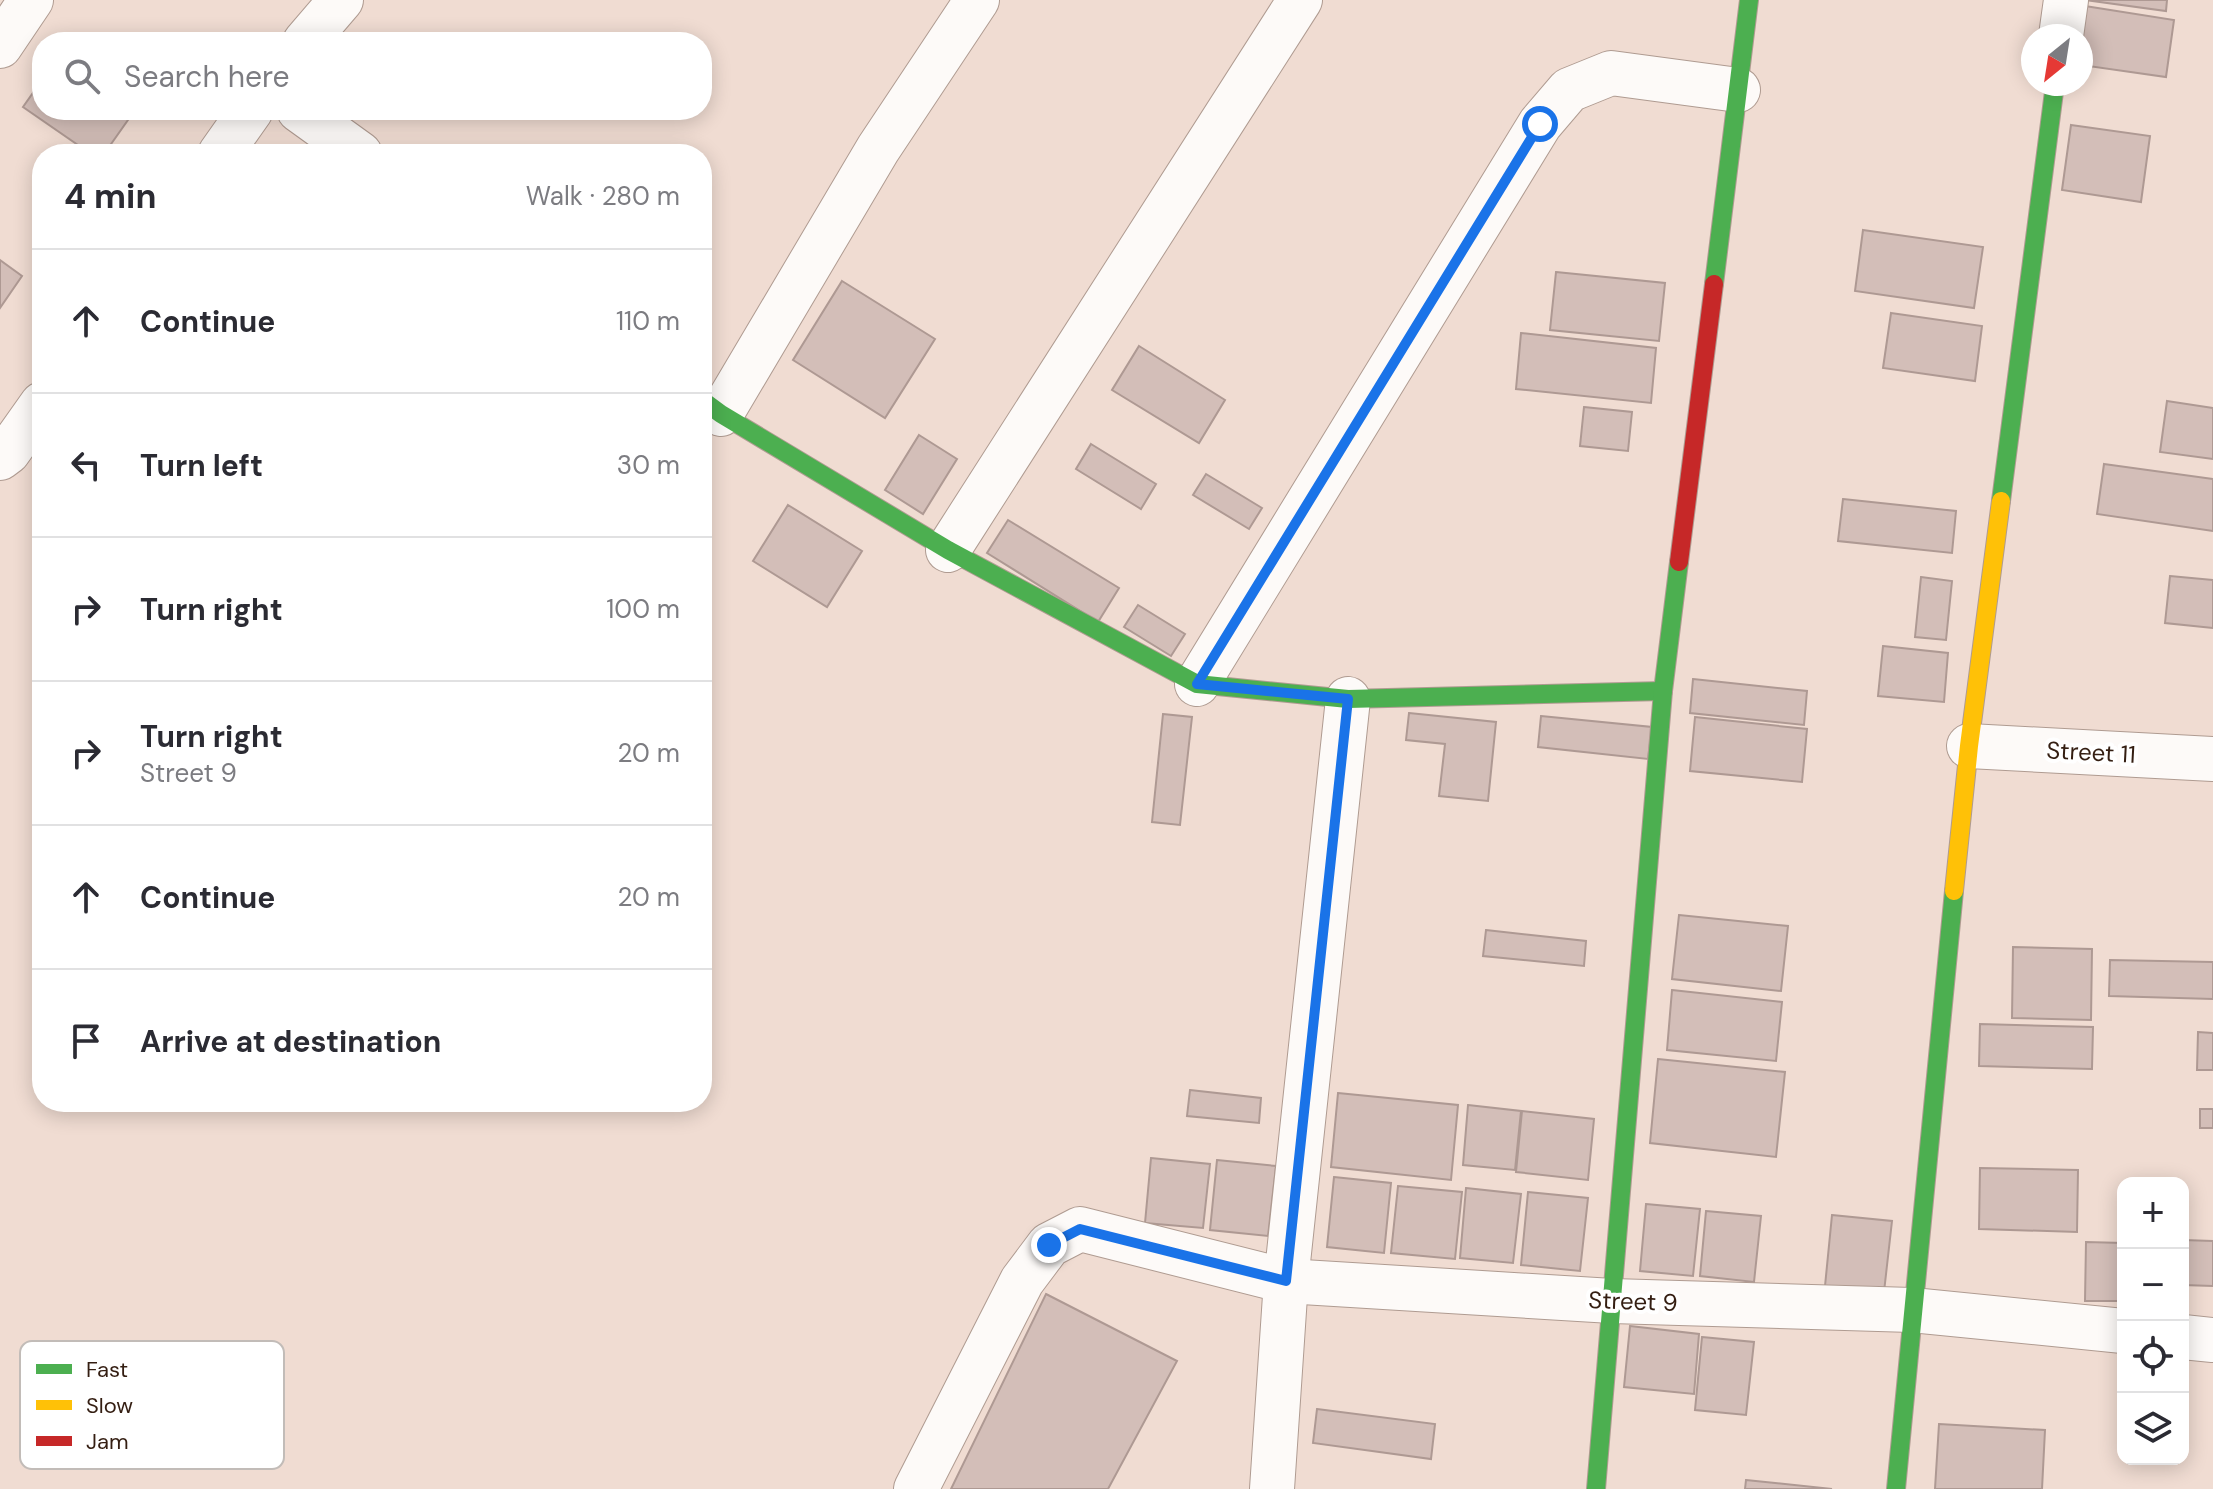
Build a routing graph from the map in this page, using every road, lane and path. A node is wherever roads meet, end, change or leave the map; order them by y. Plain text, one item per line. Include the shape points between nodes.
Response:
1 (31, 0) edge
2 (341, 0) edge
3 (977, 0) edge
4 (1300, 0) edge
5 (1749, 0) edge
6 (2066, 0) edge
7 (2063, 24) edge
8 (314, 32) edge
9 (0, 46) edge
10 (1738, 90) junction
11 (2053, 96) edge
12 (244, 120) edge
13 (313, 120) edge
14 (227, 144) edge
15 (346, 144) edge
16 (712, 407) edge
17 (32, 418) edge
18 (0, 458) edge
19 (948, 550) junction
20 (1197, 684) junction
21 (1663, 691) junction
22 (1348, 699) junction
23 (1969, 746) junction
24 (2213, 759) edge
25 (1286, 1281) junction
26 (1612, 1301) junction
27 (1912, 1310) junction
28 (2117, 1330) edge
29 (2189, 1338) edge
30 (2213, 1340) edge
31 (916, 1489) edge
32 (1272, 1489) edge
33 (1596, 1489) edge
34 (1896, 1489) edge

1 - 9 street
2 - 8 street
3 - 16 street
4 - 19 street
5 - 10 street
6 - 7 street
10 - 20 street via 1611,73 1569,90 1540,124
10 - 21 street
11 - 23 street
12 - 14 street
13 - 15 street
16 - 19 street
17 - 18 street
19 - 20 street
20 - 22 street
21 - 22 street
21 - 26 street
22 - 25 street
23 - 24 street, Street 11
23 - 27 street
25 - 26 street, Street 9
25 - 31 street, Street 9 via 1080,1229 1049,1245 1022,1281
25 - 32 street
26 - 27 street, Street 9
26 - 33 street
27 - 28 street, Street 9
27 - 34 street
29 - 30 street

